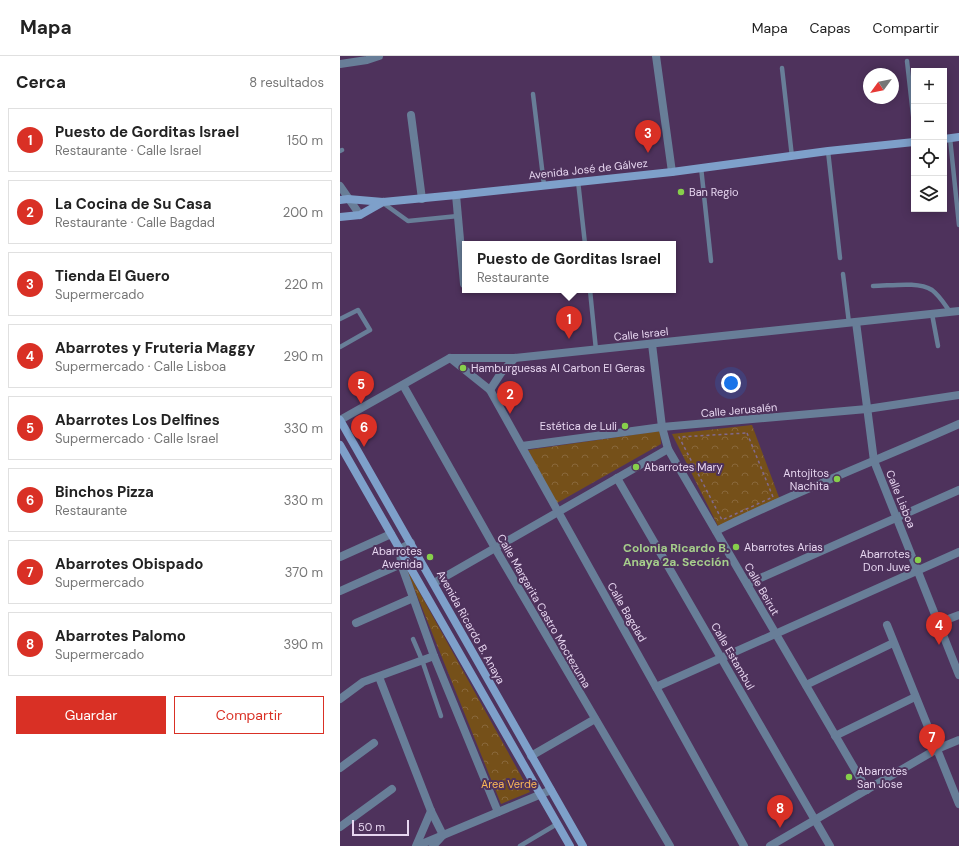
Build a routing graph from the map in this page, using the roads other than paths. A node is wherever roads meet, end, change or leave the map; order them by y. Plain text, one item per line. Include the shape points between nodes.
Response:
1 (379, 56) edge
2 (656, 56) edge
3 (907, 61) dead end
4 (340, 64) edge
5 (782, 68) dead end
6 (533, 94) dead end
7 (912, 104) edge
8 (411, 114) dead end
9 (959, 137) edge
10 (947, 138) edge
11 (911, 142) edge
12 (828, 151) junction
13 (792, 157) junction
14 (701, 168) junction
15 (672, 172) junction
16 (578, 181) junction
17 (544, 185) junction
18 (340, 186) edge
19 (456, 195) junction
20 (344, 199) edge
21 (422, 199) junction
22 (383, 202) junction
23 (360, 215) junction
24 (340, 216) edge
25 (458, 216) junction
26 (959, 225) edge
27 (585, 241) edge
28 (840, 258) dead end
29 (462, 261) edge
30 (710, 261) dead end
31 (844, 274) dead end
32 (873, 286) dead end
33 (590, 293) edge
34 (959, 311) edge
35 (950, 312) junction
36 (932, 314) junction
37 (340, 319) edge
38 (852, 323) junction
39 (652, 344) junction
40 (938, 346) dead end
41 (340, 347) edge
42 (596, 350) junction
43 (450, 358) junction
44 (515, 358) junction
45 (403, 385) junction
46 (490, 390) junction
47 (959, 395) edge
48 (867, 409) junction
49 (340, 420) edge
50 (959, 424) edge
51 (662, 428) junction
52 (340, 445) edge
53 (522, 446) junction
54 (668, 449) junction
55 (874, 462) junction
56 (617, 478) junction
57 (959, 490) edge
58 (558, 513) junction
59 (897, 518) junction
60 (716, 531) junction
61 (391, 534) junction
62 (411, 543) junction
63 (495, 548) junction
64 (400, 549) junction
65 (959, 552) edge
66 (340, 557) edge
67 (401, 564) junction
68 (917, 570) junction
69 (434, 583) junction
70 (747, 584) junction
71 (340, 591) edge
72 (413, 598) junction
73 (959, 615) edge
74 (356, 623) dead end
75 (938, 623) junction
76 (887, 626) dead end
77 (776, 634) junction
78 (413, 639) dead end
79 (893, 643) junction
80 (434, 656) junction
81 (722, 658) junction
82 (422, 660) junction
83 (959, 675) edge
84 (379, 677) junction
85 (806, 685) junction
86 (656, 686) junction
87 (915, 697) junction
88 (340, 699) edge
89 (441, 716) dead end
90 (595, 719) junction
91 (835, 736) junction
92 (959, 740) edge
93 (374, 743) dead end
94 (937, 749) junction
95 (531, 756) junction
96 (340, 768) edge
97 (392, 789) dead end
98 (551, 790) junction
99 (867, 790) junction
100 (540, 794) junction
101 (959, 804) edge
102 (431, 811) junction
103 (498, 812) junction
104 (814, 820) junction
105 (557, 824) junction
106 (340, 827) edge
107 (443, 835) junction
108 (417, 846) edge
109 (433, 846) edge
110 (521, 846) edge
111 (570, 846) edge
112 (583, 846) edge
113 (670, 846) edge
114 (744, 846) edge
115 (770, 846) edge
116 (830, 846) edge

1 - 4 street
2 - 15 street
3 - 7 lane
5 - 13 lane
6 - 17 lane
8 - 21 street
9 - 10 main road
10 - 26 lane
11 - 12 main road, Avenida José de Gálvez
12 - 13 main road, Avenida José de Gálvez
12 - 28 lane
13 - 14 main road, Avenida José de Gálvez
14 - 15 main road, Avenida José de Gálvez
14 - 30 lane
15 - 16 main road, Avenida José de Gálvez
16 - 17 main road, Avenida José de Gálvez
16 - 27 lane
17 - 19 main road, Avenida José de Gálvez
18 - 20 street
19 - 21 main road, Avenida José de Gálvez
19 - 25 street
20 - 22 main road, Avenida José de Gálvez
20 - 23 street
21 - 22 main road, Avenida José de Gálvez
22 - 23 main road, Avenida José de Gálvez
22 - 25 lane via 408,221
23 - 24 main road, Avenida José de Gálvez
25 - 29 street
31 - 38 lane
32 - 35 lane via 914,284 931,290
33 - 42 lane
34 - 35 street, Calle Israel
35 - 36 street, Calle Israel
36 - 38 street, Calle Israel
36 - 40 lane
37 - 41 lane via 358,310 370,330
38 - 39 street, Calle Israel
38 - 48 street, Calle Lisboa
39 - 42 street, Calle Israel
39 - 51 street, Calle Beirut
42 - 44 street, Calle Israel
43 - 44 street, Calle Israel
43 - 45 street, Calle Israel
43 - 46 street, Calle Bagdad
44 - 46 street
45 - 49 street, Calle Israel
45 - 63 street, Calle Margarita Castro Moctezuma
46 - 53 street, Calle Bagdad
47 - 48 street, Calle Jerusalén
48 - 51 street, Calle Jerusalén
48 - 55 street, Calle Lisboa
49 - 62 main road, Avenida Ricardo B. Anaya
50 - 55 street
51 - 53 street, Calle Jerusalén
51 - 54 street, Calle Beirut
52 - 61 main road, Avenida Ricardo B. Anaya
53 - 58 street, Calle Bagdad
54 - 56 street
54 - 60 street, Calle Beirut
55 - 59 street, Calle Lisboa
55 - 60 street via 781,500
56 - 58 street
56 - 81 street, Calle Estambul
57 - 59 street
58 - 63 street
58 - 86 street, Calle Bagdad
59 - 68 street, Calle Lisboa
59 - 70 street
60 - 70 street, Calle Beirut
61 - 64 main road, Avenida Ricardo B. Anaya
61 - 66 street
62 - 64 street
62 - 69 main road, Avenida Ricardo B. Anaya
63 - 69 street
63 - 90 street, Calle Margarita Castro Moctezuma
64 - 67 street
64 - 100 main road, Avenida Ricardo B. Anaya
65 - 68 street
67 - 71 street
67 - 72 street
68 - 75 street, Calle Lisboa
68 - 77 street
69 - 95 main road, Avenida Ricardo B. Anaya
70 - 77 street, Calle Beirut
72 - 74 street
72 - 80 street
73 - 75 street
75 - 83 street, Calle Lisboa
76 - 79 street
77 - 81 street
77 - 85 street, Calle Beirut
78 - 82 lane
79 - 85 street
79 - 87 street
80 - 82 street
80 - 103 street
81 - 86 street
81 - 104 street, Calle Estambul
82 - 84 street
82 - 89 lane
84 - 88 street via 363,682
84 - 102 street
85 - 91 street, Calle Beirut
86 - 114 street, Calle Bagdad
87 - 91 street
87 - 94 street
90 - 95 street
90 - 113 street, Calle Margarita Castro Moctezuma
91 - 99 street, Calle Beirut
92 - 94 street
93 - 96 street
94 - 99 street
94 - 101 street
95 - 98 main road, Avenida Ricardo B. Anaya
97 - 106 street
98 - 100 street
98 - 112 main road, Avenida Ricardo B. Anaya
99 - 104 street
100 - 103 street
100 - 105 main road, Avenida Ricardo B. Anaya
102 - 107 street
102 - 108 street
103 - 107 street
104 - 115 street
104 - 116 street, Calle Estambul
105 - 110 lane
105 - 111 main road, Avenida Ricardo B. Anaya
107 - 108 street
107 - 109 street

